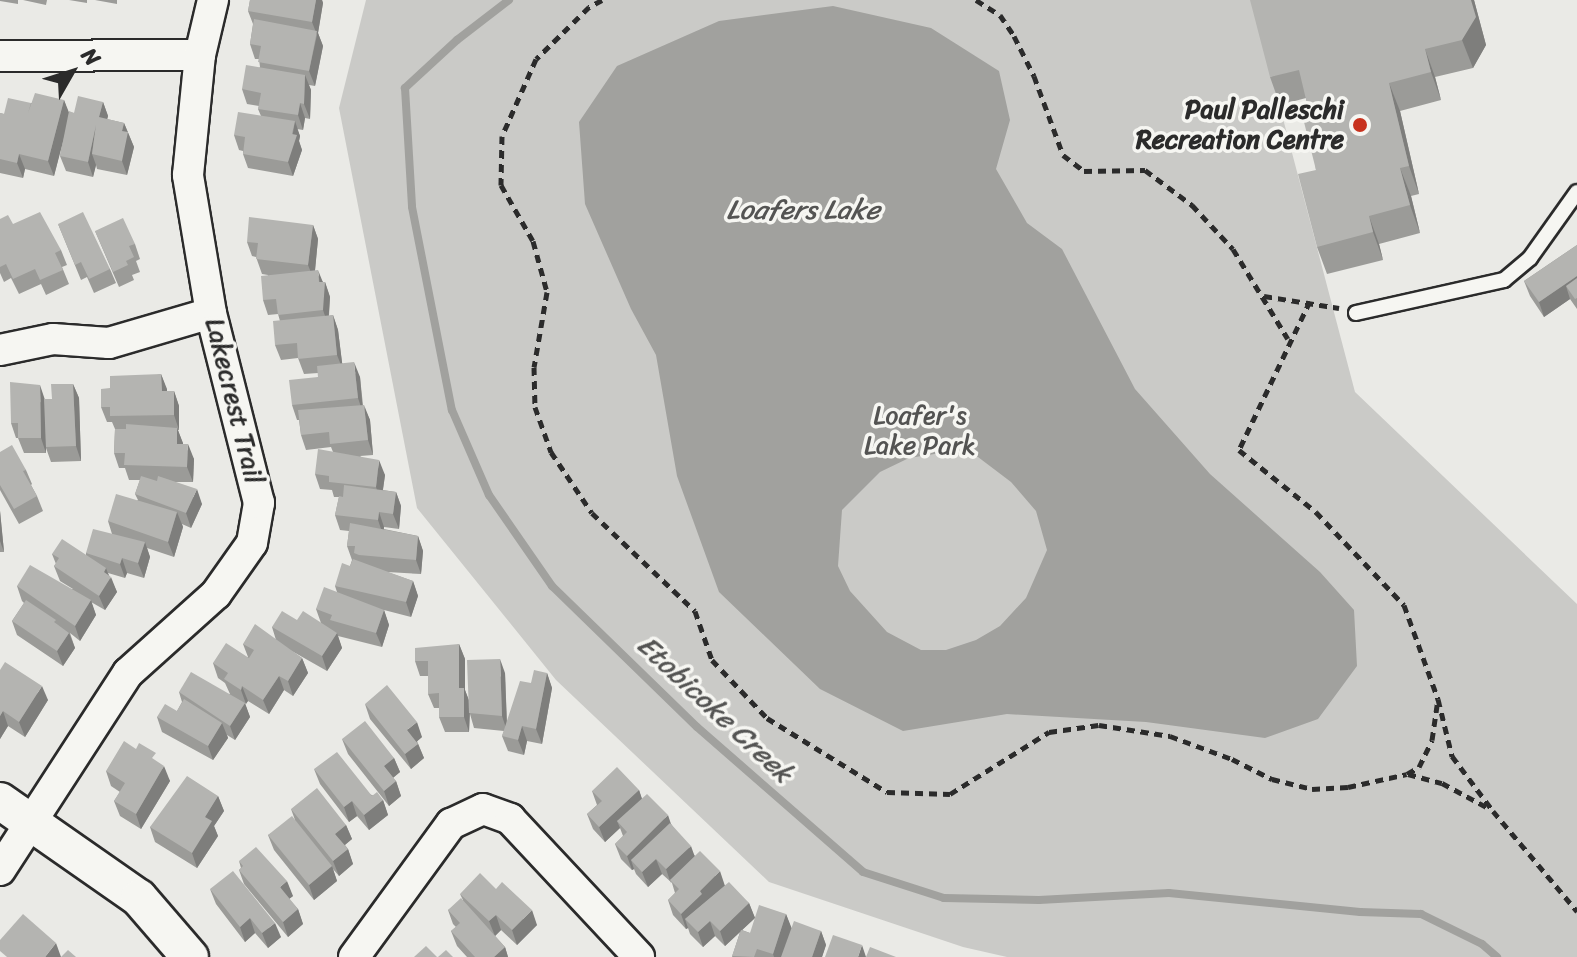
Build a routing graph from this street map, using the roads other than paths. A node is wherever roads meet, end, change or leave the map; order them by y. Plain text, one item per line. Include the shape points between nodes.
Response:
1 (213, 0) edge
2 (200, 55) junction
3 (0, 56) edge
4 (1577, 192) edge
5 (211, 313) junction
6 (1356, 313) road end
7 (0, 350) edge
8 (0, 801) edge
9 (32, 821) junction
10 (0, 870) edge
11 (190, 957) edge
12 (354, 957) edge
13 (639, 957) edge

1 - 2 street, Lakecrest Trail
2 - 3 street
2 - 5 street, Lakecrest Trail via 188,175
4 - 6 lane via 1530,258 1504,280
5 - 7 street via 109,343 53,339
5 - 9 street, Lakecrest Trail via 259,503 252,543 216,594 128,673
8 - 9 street
9 - 10 street, Lakecrest Trail
9 - 11 street via 139,898
12 - 13 street via 451,824 483,809 510,819

